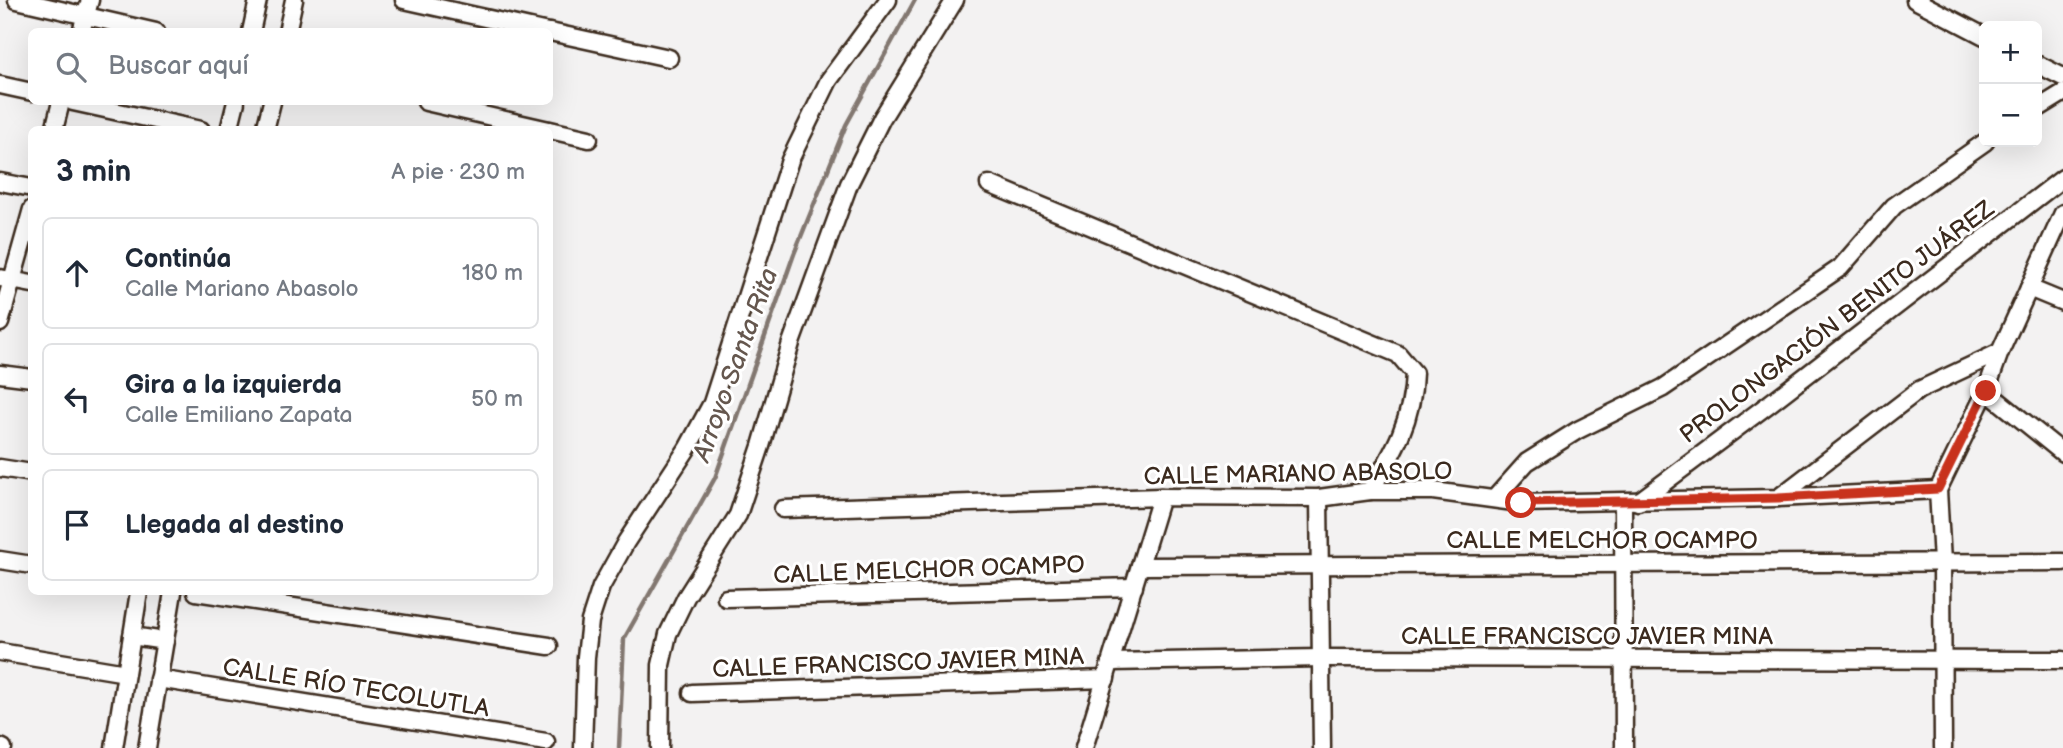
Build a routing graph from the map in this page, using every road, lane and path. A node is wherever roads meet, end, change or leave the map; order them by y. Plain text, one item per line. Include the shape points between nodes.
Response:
1 (17, 0) edge
2 (258, 0) edge
3 (294, 0) edge
4 (404, 0) edge
5 (888, 0) edge
6 (955, 0) edge
7 (1915, 0) edge
8 (85, 16) edge
9 (138, 28) edge
10 (252, 28) edge
11 (288, 28) edge
12 (531, 28) edge
13 (553, 33) edge
14 (1979, 33) edge
15 (670, 58) dead end
16 (2042, 66) edge
17 (2063, 77) edge
18 (0, 85) edge
19 (28, 91) edge
20 (2063, 93) edge
21 (60, 105) edge
22 (87, 105) edge
23 (235, 105) edge
24 (271, 105) edge
25 (439, 105) edge
26 (2042, 106) edge
27 (55, 126) edge
28 (183, 126) edge
29 (230, 126) edge
30 (266, 126) edge
31 (531, 126) edge
32 (553, 131) edge
33 (589, 139) dead end
34 (1979, 146) edge
35 (2063, 178) edge
36 (0, 182) edge
37 (989, 184) dead end
38 (28, 187) edge
39 (2063, 213) edge
40 (28, 220) edge
41 (6, 279) edge
42 (28, 283) edge
43 (2029, 288) junction
44 (2063, 302) edge
45 (0, 323) edge
46 (2000, 352) junction
47 (0, 374) edge
48 (28, 378) edge
49 (1986, 391) junction
50 (2063, 453) edge
51 (0, 468) edge
52 (28, 472) edge
53 (1938, 489) junction
54 (1370, 491) junction
55 (1161, 497) junction
56 (1319, 498) junction
57 (1778, 498) junction
58 (1494, 499) junction
59 (1630, 502) junction
60 (783, 509) dead end
61 (0, 560) edge
62 (1942, 562) junction
63 (2063, 562) edge
64 (1624, 563) junction
65 (28, 564) edge
66 (1320, 564) junction
67 (1140, 566) junction
68 (1134, 586) junction
69 (139, 595) edge
70 (173, 595) edge
71 (240, 595) edge
72 (269, 597) edge
73 (726, 598) dead end
74 (132, 636) junction
75 (165, 641) junction
76 (549, 646) dead end
77 (0, 652) edge
78 (1321, 658) junction
79 (1624, 659) junction
80 (1943, 660) junction
81 (2063, 660) edge
82 (1111, 662) junction
83 (126, 673) junction
84 (158, 679) junction
85 (1106, 679) junction
86 (692, 693) dead end
87 (546, 741) dead end
88 (114, 748) edge
89 (147, 748) edge
90 (583, 748) edge
91 (660, 748) edge
92 (1084, 748) edge
93 (1322, 748) edge
94 (1624, 748) edge
95 (1943, 748) edge

1 - 8 street
2 - 10 street
3 - 11 street
4 - 12 street
5 - 90 street via 829,80 790,160 712,403 601,587 590,621
6 - 91 street via 882,118 849,184 791,343 738,515 685,597 668,634 661,665
7 - 14 street
8 - 9 street
13 - 15 street
16 - 17 street
18 - 19 street
20 - 26 street
21 - 27 street
22 - 28 street
23 - 29 street
24 - 30 street
25 - 31 street
32 - 33 street
34 - 58 street via 1894,206 1840,268 1663,388 1527,461
35 - 59 street, PROLONGACIÓN BENITO JUÁREZ via 1769,404
36 - 38 street
37 - 54 street via 1398,354 1414,373 1414,398 1397,447
39 - 43 street
40 - 41 street
41 - 42 street
41 - 45 street
43 - 44 street
43 - 46 street
46 - 49 street
46 - 57 street via 1919,390
47 - 48 street
49 - 50 street
49 - 53 street
51 - 52 street
53 - 57 street, CALLE MARIANO ABASOLO
53 - 62 street
54 - 56 street, CALLE MARIANO ABASOLO
54 - 58 street, CALLE MARIANO ABASOLO via 1433,491
55 - 56 street, CALLE MARIANO ABASOLO
55 - 60 street, CALLE MARIANO ABASOLO
55 - 67 street
56 - 66 street
57 - 59 street, CALLE MARIANO ABASOLO
58 - 59 street, CALLE MARIANO ABASOLO
59 - 64 street
61 - 65 street
62 - 63 street, CALLE MELCHOR OCAMPO
62 - 64 street, CALLE MELCHOR OCAMPO
62 - 80 street
64 - 66 street, CALLE MELCHOR OCAMPO
64 - 79 street
66 - 67 street, CALLE MELCHOR OCAMPO
66 - 78 street
67 - 68 street
68 - 73 street, CALLE MELCHOR OCAMPO
68 - 82 street
69 - 74 street
70 - 75 street
71 - 72 street
72 - 76 street
74 - 75 street
74 - 83 street
75 - 84 street
77 - 83 street
78 - 79 street, CALLE FRANCISCO JAVIER MINA
78 - 82 street, CALLE FRANCISCO JAVIER MINA
78 - 93 street
79 - 80 street, CALLE FRANCISCO JAVIER MINA
79 - 94 street
80 - 81 street, CALLE FRANCISCO JAVIER MINA
80 - 95 street
82 - 85 street
83 - 88 street
84 - 87 street, CALLE RÍO TECOLUTLA
84 - 89 street
85 - 86 street, CALLE FRANCISCO JAVIER MINA
85 - 92 street

